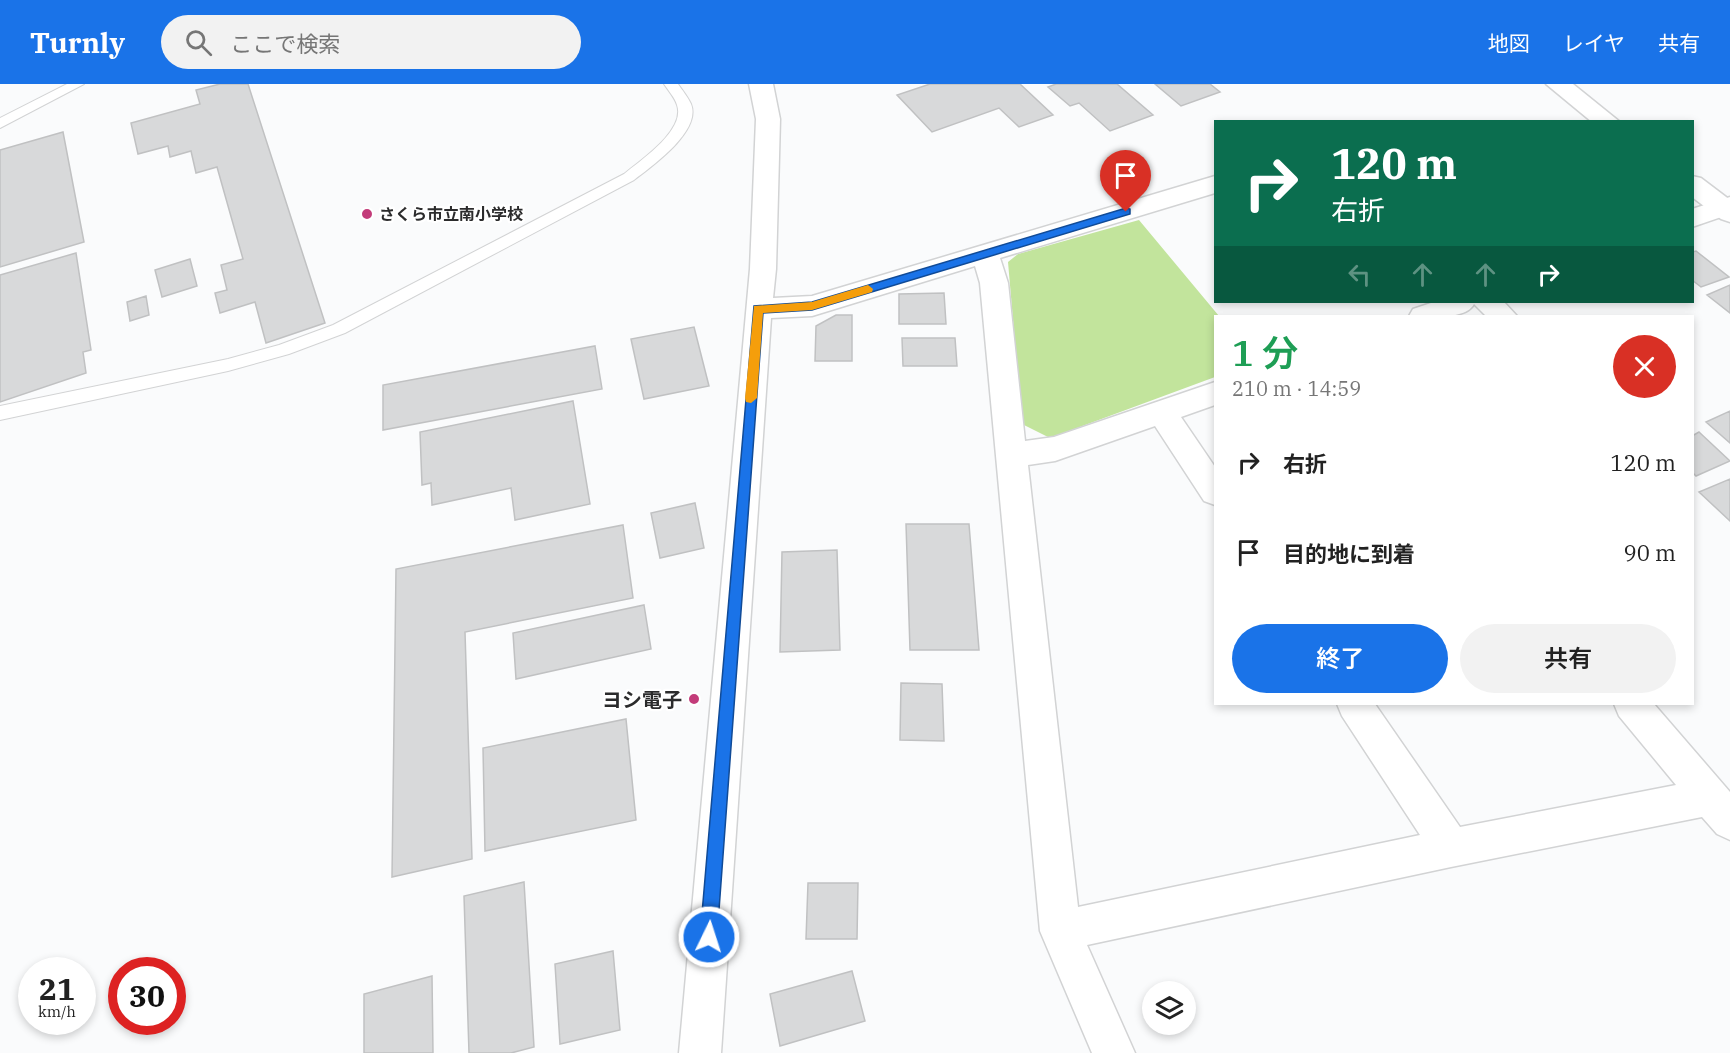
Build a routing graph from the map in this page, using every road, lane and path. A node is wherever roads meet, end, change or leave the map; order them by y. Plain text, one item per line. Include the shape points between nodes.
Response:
1 (77, 84) edge
2 (671, 84) edge
3 (761, 84) edge
4 (1558, 84) edge
5 (1605, 120) edge
6 (0, 124) edge
7 (1214, 184) edge
8 (1694, 185) edge
9 (1728, 208) edge
10 (1694, 217) edge
11 (985, 254) junction
12 (1459, 303) edge
13 (1488, 303) edge
14 (758, 309) junction
15 (1427, 315) edge
16 (1502, 315) edge
17 (1214, 393) edge
18 (1161, 411) junction
19 (0, 413) edge
20 (1012, 455) junction
21 (1214, 490) edge
22 (1356, 705) edge
23 (1633, 705) edge
24 (1720, 809) edge
25 (1450, 848) junction
26 (1060, 931) junction
27 (700, 1053) edge
28 (1114, 1053) edge

1 - 6 lane
2 - 19 lane via 686,106 683,126 629,177 339,329 228,365
3 - 14 street via 768,119
4 - 5 street
7 - 11 street
8 - 9 street
9 - 10 street
11 - 14 street via 812,306
11 - 20 street via 994,283
12 - 15 street
13 - 16 street
14 - 27 street
17 - 18 street
18 - 20 street via 1055,449
18 - 21 street
20 - 26 street
22 - 25 street
23 - 24 street
24 - 25 street
25 - 26 street
26 - 28 street

